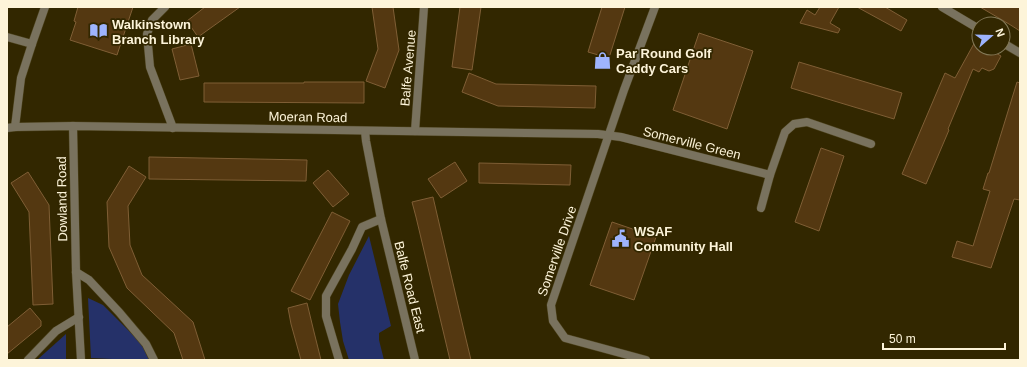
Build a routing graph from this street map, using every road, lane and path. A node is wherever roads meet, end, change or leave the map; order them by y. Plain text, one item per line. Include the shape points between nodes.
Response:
1 (45, 7) edge
2 (165, 7) edge
3 (424, 7) edge
4 (655, 7) edge
5 (942, 7) edge
6 (971, 24) edge
7 (7, 37) edge
8 (32, 44) junction
9 (1011, 48) edge
10 (1020, 53) edge
11 (72, 126) junction
12 (11, 127) edge
13 (174, 128) junction
14 (365, 131) junction
15 (415, 131) junction
16 (608, 135) junction
17 (871, 144) dead end
18 (770, 175) junction
19 (761, 208) dead end
20 (381, 219) junction
21 (76, 272) junction
22 (78, 317) junction
23 (28, 360) edge
24 (81, 360) edge
25 (154, 360) edge
26 (340, 360) edge
27 (415, 360) edge
28 (646, 360) edge

1 - 8 street
2 - 13 street via 152,20 147,34 150,68
3 - 15 street, Balfe Avenue
4 - 16 street, Somerville Drive
5 - 6 street
7 - 8 street
8 - 12 street via 21,78
9 - 10 street
11 - 12 street, Moeran Road
11 - 13 street, Moeran Road
11 - 21 street, Dowland Road
13 - 14 street, Moeran Road
14 - 15 street, Moeran Road
14 - 20 street, Balfe Road East
15 - 16 street, Moeran Road
16 - 18 street, Somerville Green
16 - 28 street, Somerville Drive via 551,306 553,321 565,338
17 - 18 street via 807,122 794,124 785,132
18 - 19 street
20 - 26 street via 362,227 326,296 326,316
20 - 27 street, Balfe Road East
21 - 22 street, Dowland Road
21 - 25 street via 89,280 118,312 146,344
22 - 23 street via 56,331
22 - 24 street, Dowland Road

